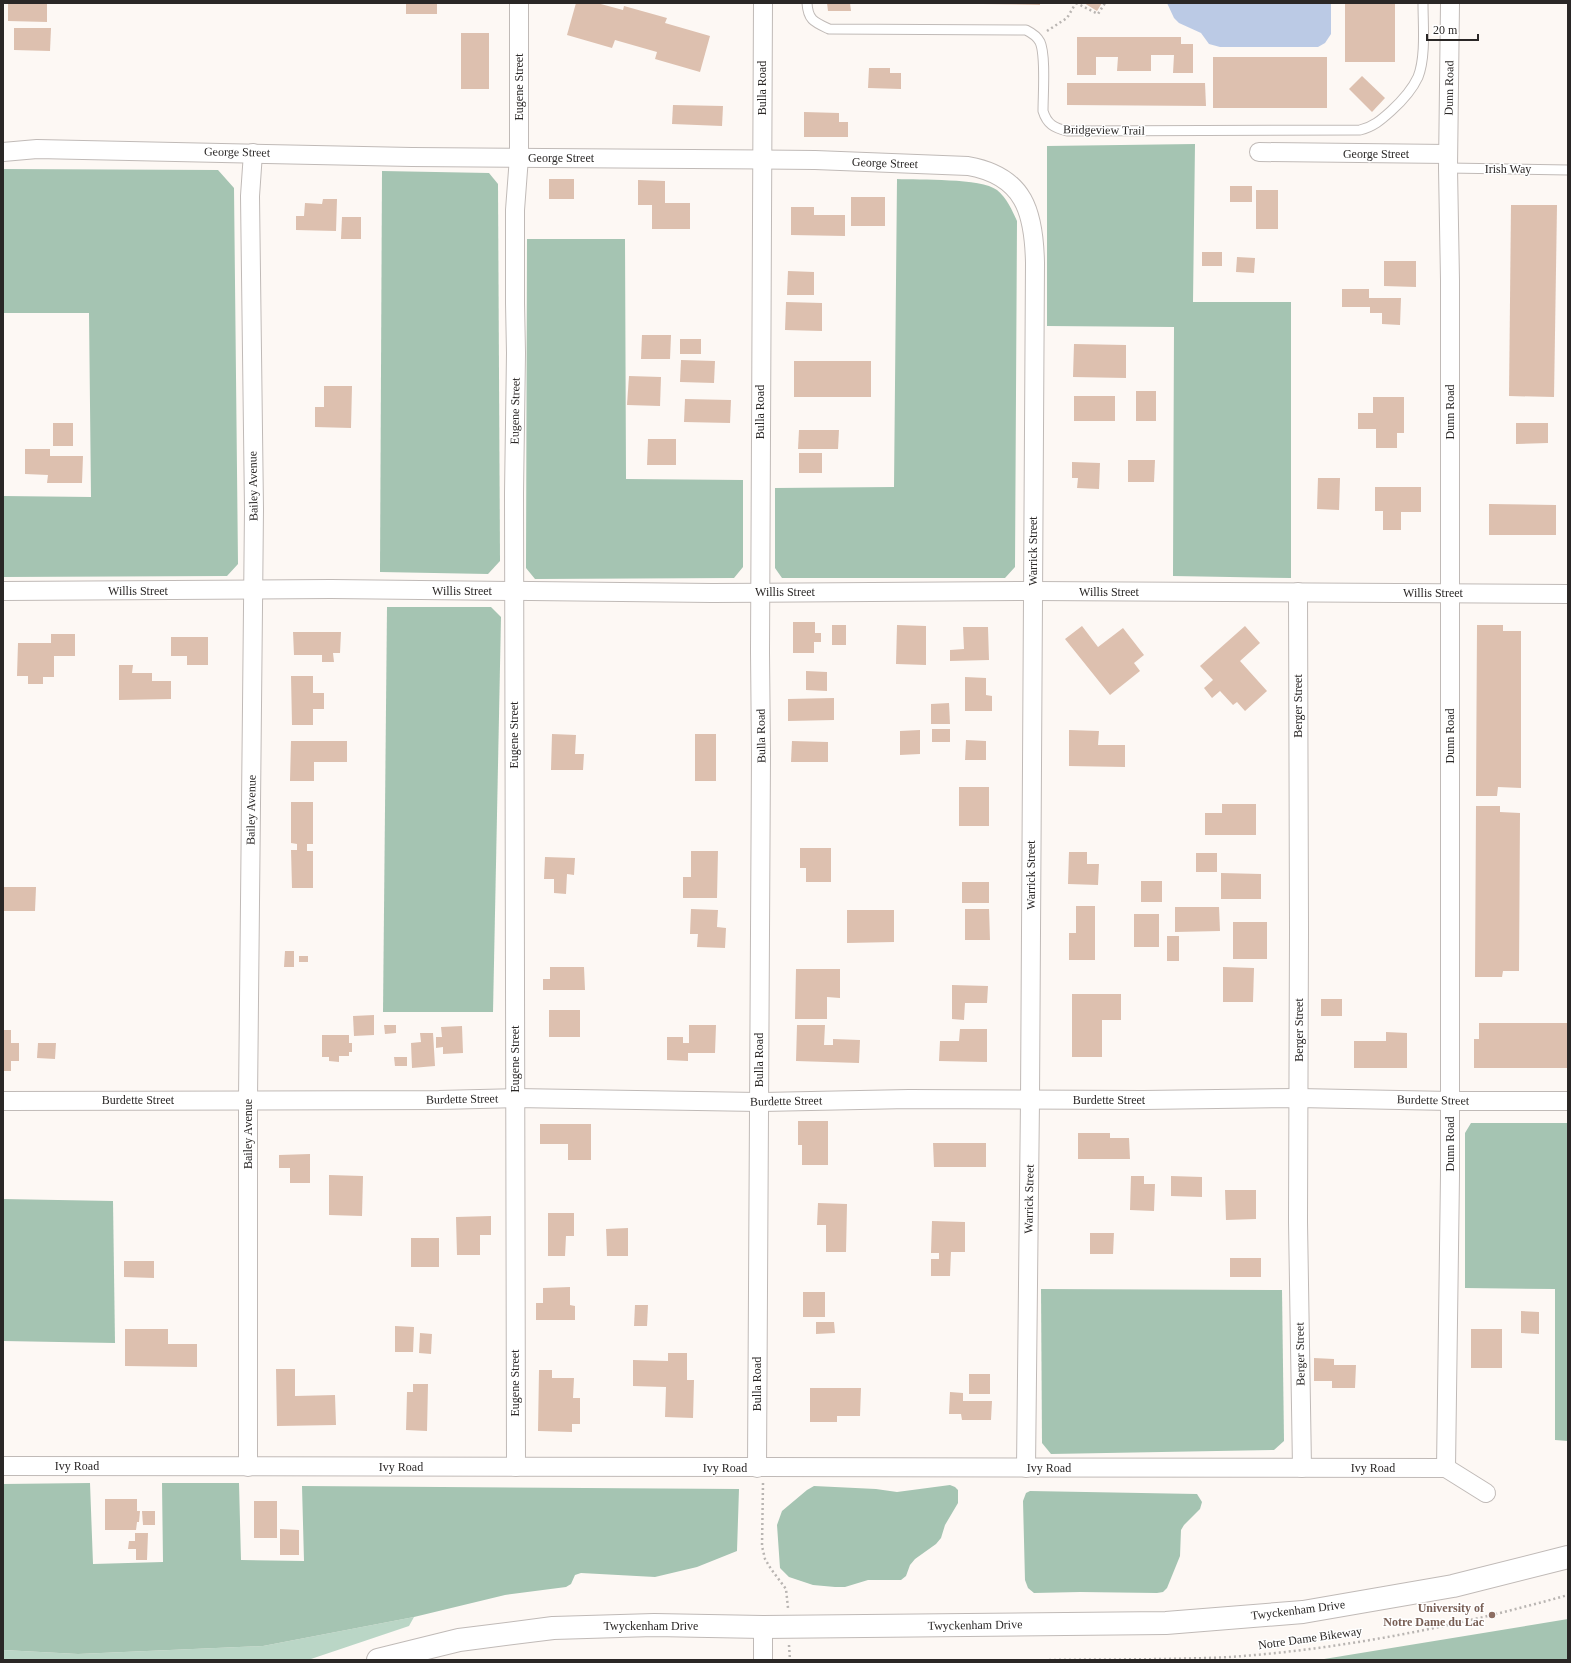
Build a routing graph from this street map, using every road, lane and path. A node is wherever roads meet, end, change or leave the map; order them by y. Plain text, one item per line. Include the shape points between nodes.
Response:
1 (519, 3) edge
2 (763, 3) edge
3 (807, 3) edge
4 (1076, 3) edge
5 (1105, 3) edge
6 (1423, 3) edge
7 (1450, 3) edge
8 (1036, 37) junction
9 (3, 152) edge
10 (1259, 152) dead end
11 (253, 153) junction
12 (519, 157) junction
13 (762, 160) junction
14 (1448, 161) junction
15 (1568, 170) edge
16 (1035, 282) joint
17 (253, 590) junction
18 (515, 590) junction
19 (1033, 591) junction
20 (3, 592) edge
21 (761, 592) junction
22 (1298, 592) junction
23 (1449, 593) junction
24 (1568, 594) edge
25 (515, 1098) junction
26 (1298, 1098) junction
27 (248, 1099) junction
28 (3, 1100) edge
29 (1030, 1100) junction
30 (1450, 1101) junction
31 (1568, 1101) edge
32 (758, 1102) junction
33 (3, 1466) edge
34 (248, 1467) junction
35 (516, 1467) junction
36 (760, 1468) junction
37 (1026, 1468) junction
38 (1302, 1468) junction
39 (1446, 1468) junction
40 (1486, 1493) dead end
41 (1568, 1557) edge
42 (1568, 1595) edge
43 (763, 1627) junction
44 (788, 1627) junction
45 (378, 1660) edge
46 (763, 1660) edge
47 (790, 1660) edge
48 (1049, 1660) edge

1 - 12 street, Eugene Street
2 - 13 street, Bulla Road
3 - 8 lane via 808,15 816,23 829,29 1026,30
4 - 5 path via 1098,14
4 - 8 path via 1067,18
6 - 8 lane, Bridgeview Trail via 1422,62 1412,89 1378,123 1360,130 1067,131 1055,128 1044,116 1042,53
7 - 14 street, Dunn Road
9 - 11 street, George Street via 37,149
10 - 14 street, George Street
11 - 12 street, George Street
11 - 17 street, Bailey Avenue via 250,196
12 - 13 street, George Street
12 - 18 street, Eugene Street via 515,210
13 - 16 street, George Street via 968,166 996,175 1022,198 1030,217 1034,236
13 - 21 street, Bulla Road
14 - 15 lane, Irish Way
14 - 23 street, Dunn Road
16 - 19 street, Warrick Street
17 - 18 street, Willis Street
17 - 20 street, Willis Street
17 - 27 street, Bailey Avenue
18 - 21 street, Willis Street
18 - 25 street, Eugene Street
19 - 21 street, Willis Street
19 - 22 street, Willis Street
19 - 29 street, Warrick Street
21 - 32 street, Bulla Road
22 - 23 street, Willis Street
22 - 26 street, Berger Street
23 - 24 street, Willis Street
23 - 30 street, Dunn Road
25 - 27 street, Burdette Street
25 - 32 street, Burdette Street
25 - 35 street, Eugene Street
26 - 29 street, Burdette Street
26 - 30 street, Burdette Street
26 - 38 street, Berger Street
27 - 28 street, Burdette Street
27 - 34 street, Bailey Avenue
29 - 32 street, Burdette Street
29 - 37 street, Warrick Street
30 - 31 street, Burdette Street
30 - 39 street, Dunn Road
32 - 36 street, Bulla Road
33 - 34 street, Ivy Road
34 - 35 street, Ivy Road
35 - 36 street, Ivy Road
36 - 37 street, Ivy Road
36 - 44 path via 762,1546 771,1570 786,1589
37 - 38 street, Ivy Road
38 - 39 street, Ivy Road
39 - 40 street
41 - 44 street, Twyckenham Drive via 1453,1586 1303,1612 1166,1623
42 - 48 path, Notre Dame Bikeway via 1487,1617 1299,1650 1212,1657
43 - 44 street, Twyckenham Drive
43 - 45 street, Twyckenham Drive via 553,1628 459,1640
43 - 46 street
44 - 47 path

